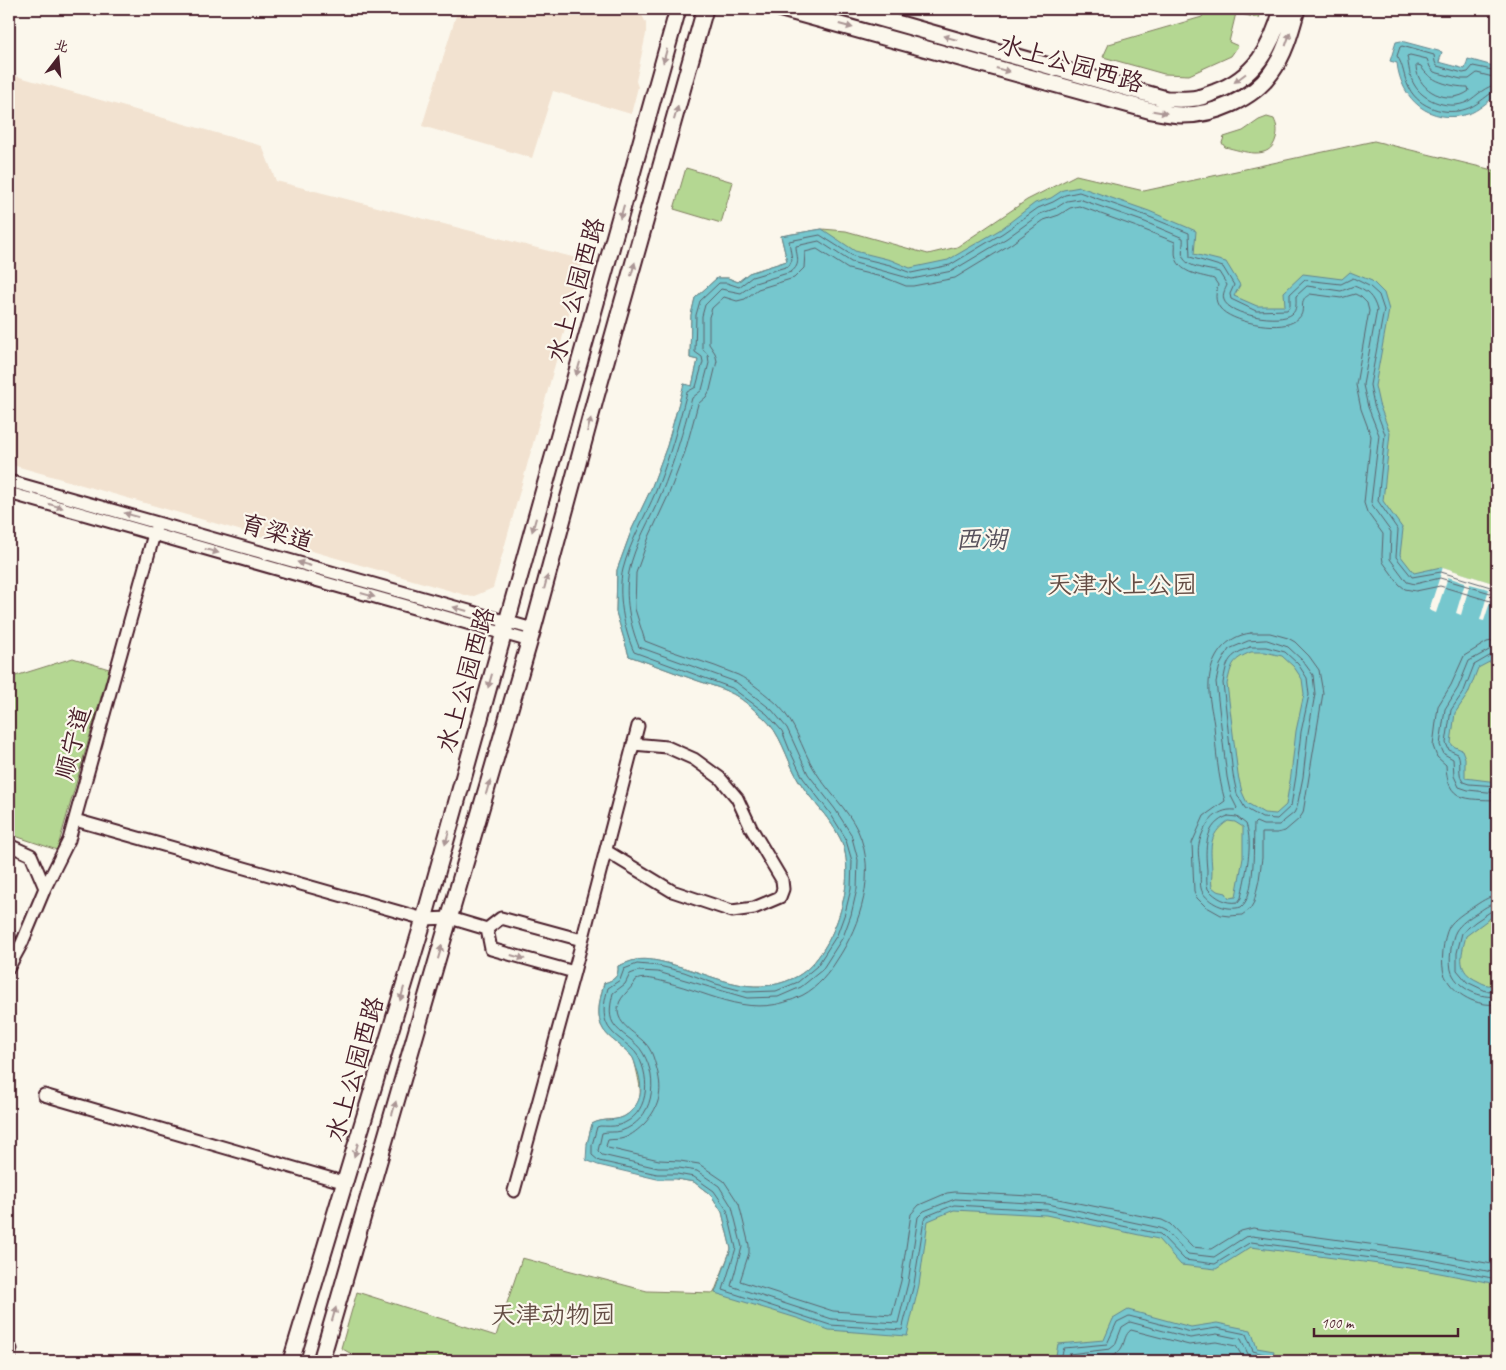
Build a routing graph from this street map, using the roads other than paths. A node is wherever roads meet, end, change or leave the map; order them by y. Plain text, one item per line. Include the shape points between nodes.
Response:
1 (678, 9) edge
2 (705, 9) edge
3 (782, 9) edge
4 (847, 9) edge
5 (1282, 9) edge
6 (1297, 9) edge
7 (9, 480) edge
8 (9, 493) edge
9 (158, 522) junction
10 (154, 534) junction
11 (505, 628) junction
12 (532, 635) junction
13 (638, 726) dead end
14 (634, 744) junction
15 (75, 820) junction
16 (9, 846) edge
17 (606, 852) junction
18 (45, 888) junction
19 (450, 918) junction
20 (424, 920) junction
21 (487, 929) junction
22 (582, 940) junction
23 (9, 966) edge
24 (574, 972) junction
25 (44, 1096) dead end
26 (346, 1183) junction
27 (514, 1191) dead end
28 (291, 1361) edge
29 (321, 1361) edge

1 -> 11 main road, 水上公园西路
12 -> 2 main road, 水上公园西路
3 -> 6 main road, 水上公园西路 via 1152,111 1182,115 1220,108 1252,93 1266,80 1285,48
5 -> 4 main road, 水上公园西路 via 1267,50 1243,76 1226,88 1198,98 1166,99
9 -> 7 street, 育梁道
8 -> 10 street
9 - 10 street, 顺宁道
11 -> 9 street, 育梁道
10 -> 11 street
10 - 15 street, 顺宁道
11 - 12 street, 育梁道
11 -> 20 main road, 水上公园西路
19 -> 12 main road, 水上公园西路
13 - 14 street
14 - 17 street
14 - 17 street via 667,747 694,759 720,778 737,798 782,880 783,889 780,897 754,908 732,911 672,891
15 - 18 street, 顺宁道 via 70,840
15 - 20 street
16 - 18 street via 30,854
17 - 22 street
18 - 23 street, 顺宁道
19 - 20 street
19 - 21 street
29 -> 19 main road, 水上公园西路
20 -> 26 main road, 水上公园西路
21 - 22 street via 501,918
21 -> 24 street via 491,949
22 - 24 street
24 - 27 street
25 - 26 street
26 - 28 main road, 水上公园西路

